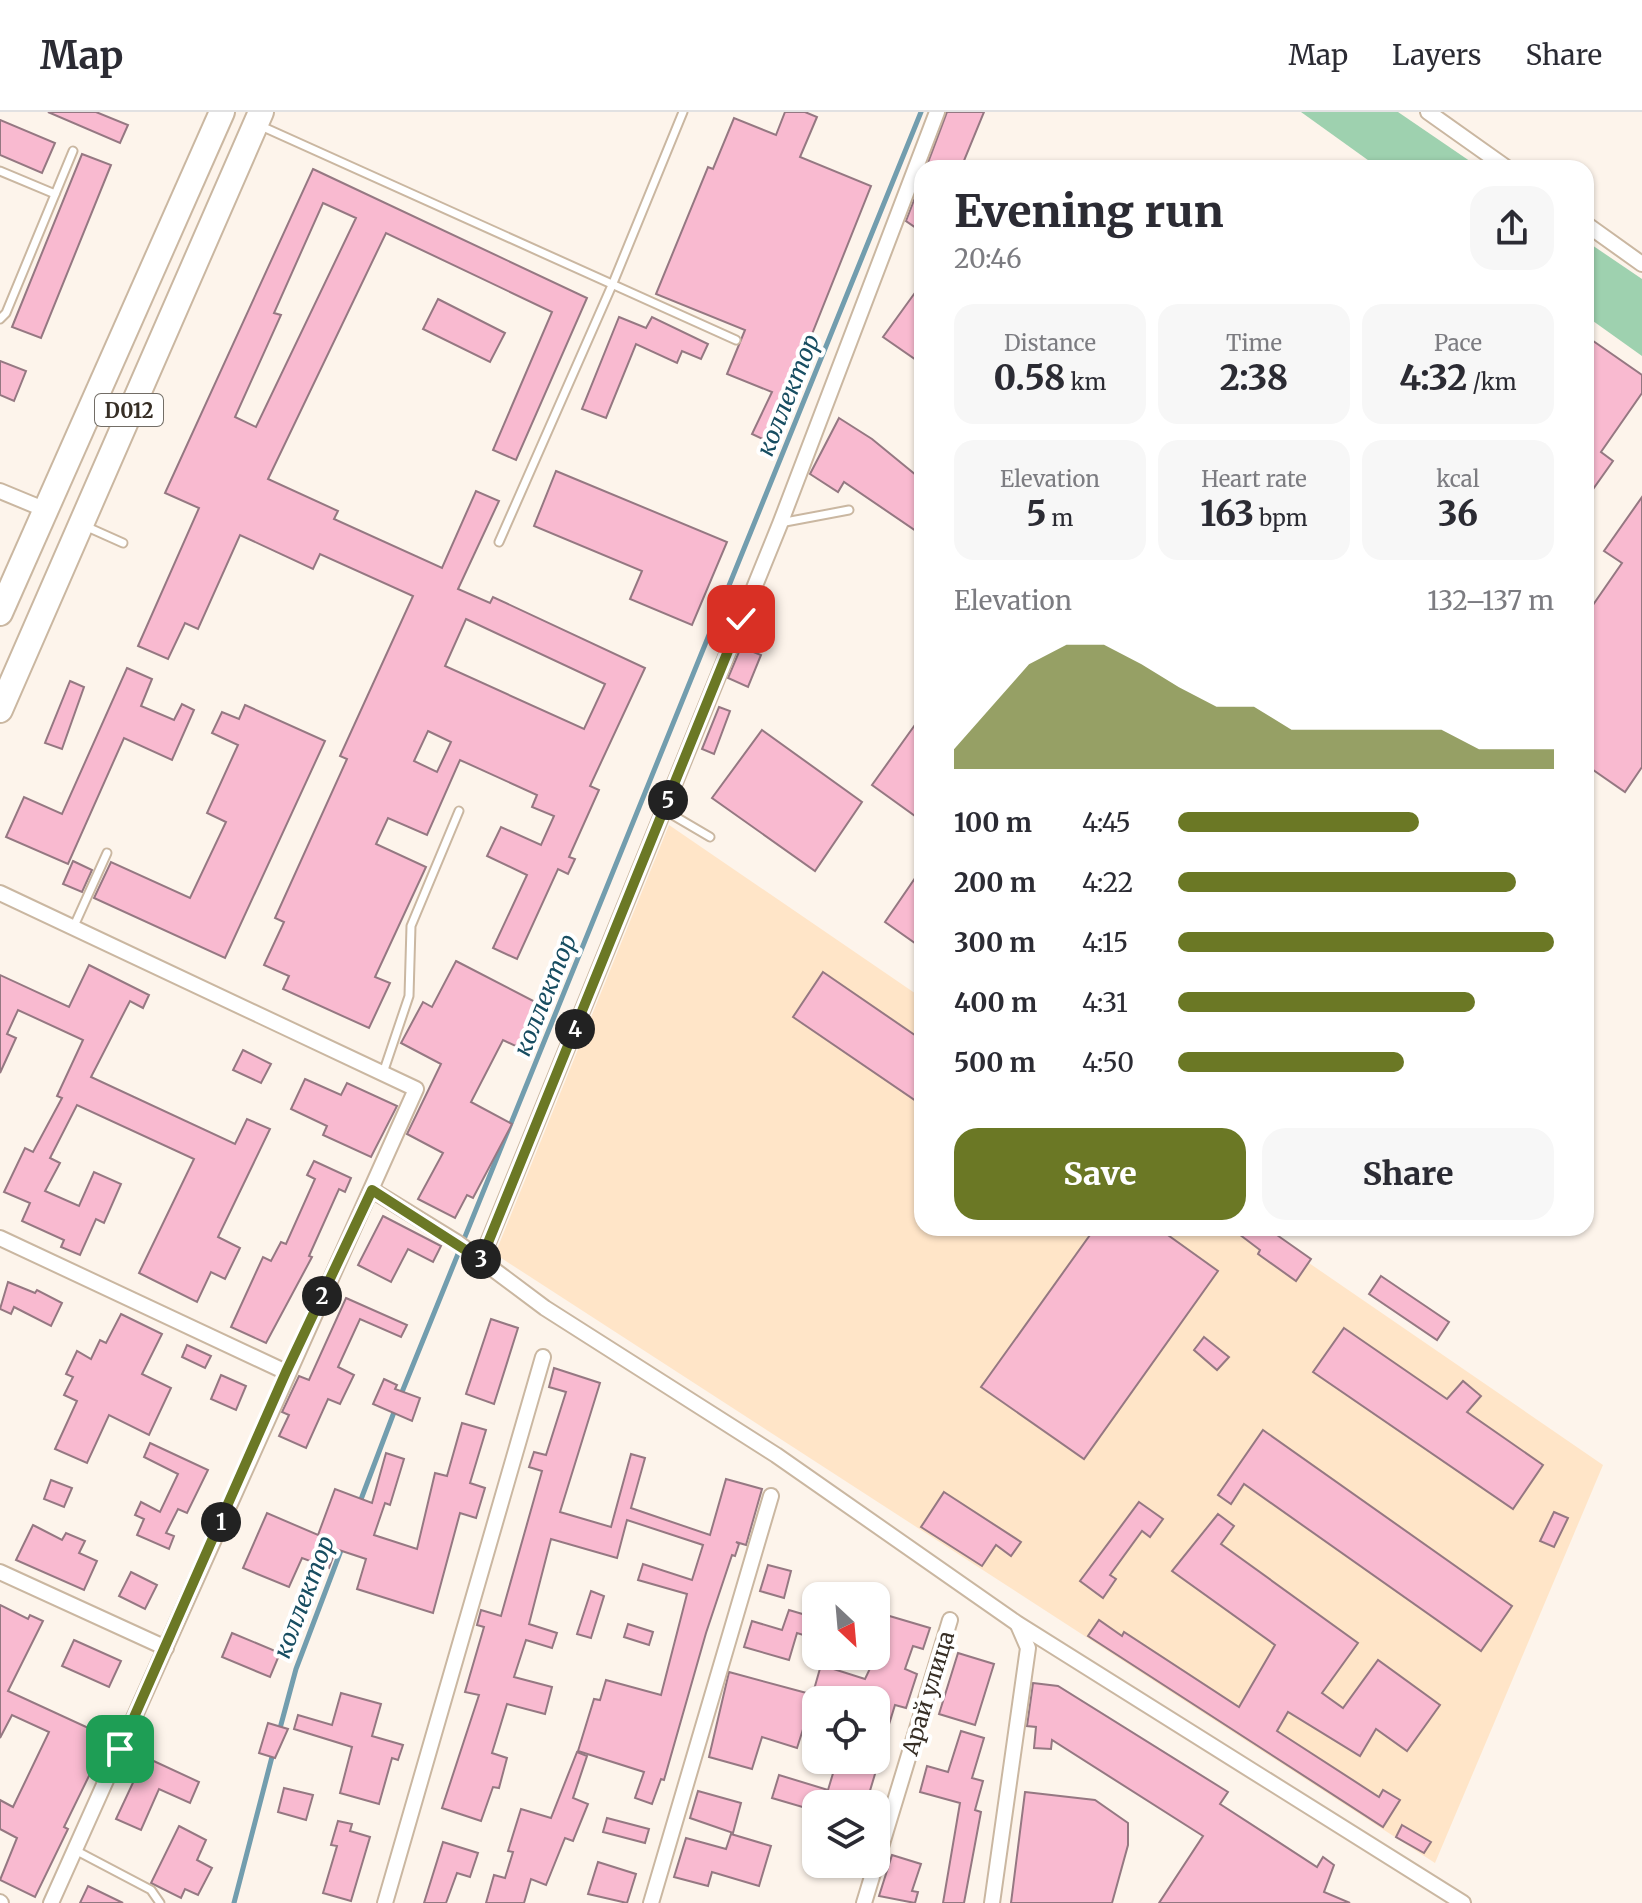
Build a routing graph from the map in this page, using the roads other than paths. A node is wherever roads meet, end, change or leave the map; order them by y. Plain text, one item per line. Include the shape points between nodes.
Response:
1 (222, 112) edge
2 (683, 112) edge
3 (937, 112) edge
4 (1428, 112) edge
5 (258, 118) edge
6 (73, 151) dead end
7 (919, 160) edge
8 (1496, 160) edge
9 (0, 171) edge
10 (914, 172) edge
11 (55, 194) junction
12 (1594, 230) edge
13 (1642, 264) edge
14 (613, 283) junction
15 (0, 319) edge
16 (736, 340) dead end
17 (0, 491) edge
18 (46, 510) junction
19 (849, 510) dead end
20 (80, 523) junction
21 (780, 524) junction
22 (499, 542) dead end
23 (123, 543) dead end
24 (0, 613) edge
25 (0, 710) edge
26 (664, 810) junction
27 (459, 811) dead end
28 (710, 837) dead end
29 (107, 853) dead end
30 (0, 893) edge
31 (74, 926) junction
32 (383, 1073) junction
33 (372, 1190) junction
34 (0, 1238) edge
35 (478, 1258) junction
36 (543, 1357) dead end
37 (286, 1372) junction
38 (771, 1496) dead end
39 (0, 1572) edge
40 (950, 1620) dead end
41 (1018, 1624) junction
42 (166, 1648) junction
43 (75, 1850) junction
44 (51, 1903) edge
45 (160, 1903) edge
46 (385, 1903) edge
47 (651, 1903) edge
48 (864, 1903) edge
49 (992, 1903) edge
50 (1463, 1903) edge

1 - 18 highway, D012
2 - 14 lane
3 - 7 street
4 - 8 street
5 - 14 lane
5 - 20 highway, D012
6 - 11 lane
9 - 11 lane
10 - 21 street
11 - 15 lane
12 - 13 street
14 - 16 lane
14 - 22 lane
17 - 18 street
18 - 20 highway
18 - 24 highway, D012
19 - 21 lane
20 - 23 lane
20 - 25 highway, D012
21 - 26 street
26 - 28 lane
26 - 35 street
27 - 32 lane via 411,926 409,996
29 - 31 lane
30 - 31 street
31 - 32 street
32 - 33 street via 416,1089
33 - 35 street
33 - 37 street
34 - 37 street
35 - 41 street via 545,1308 776,1455
36 - 46 street
37 - 42 street
38 - 47 street
39 - 42 street
40 - 48 street, Арай улица
41 - 49 street via 1028,1648
41 - 50 street
42 - 43 street
43 - 44 street
43 - 45 lane via 151,1890

